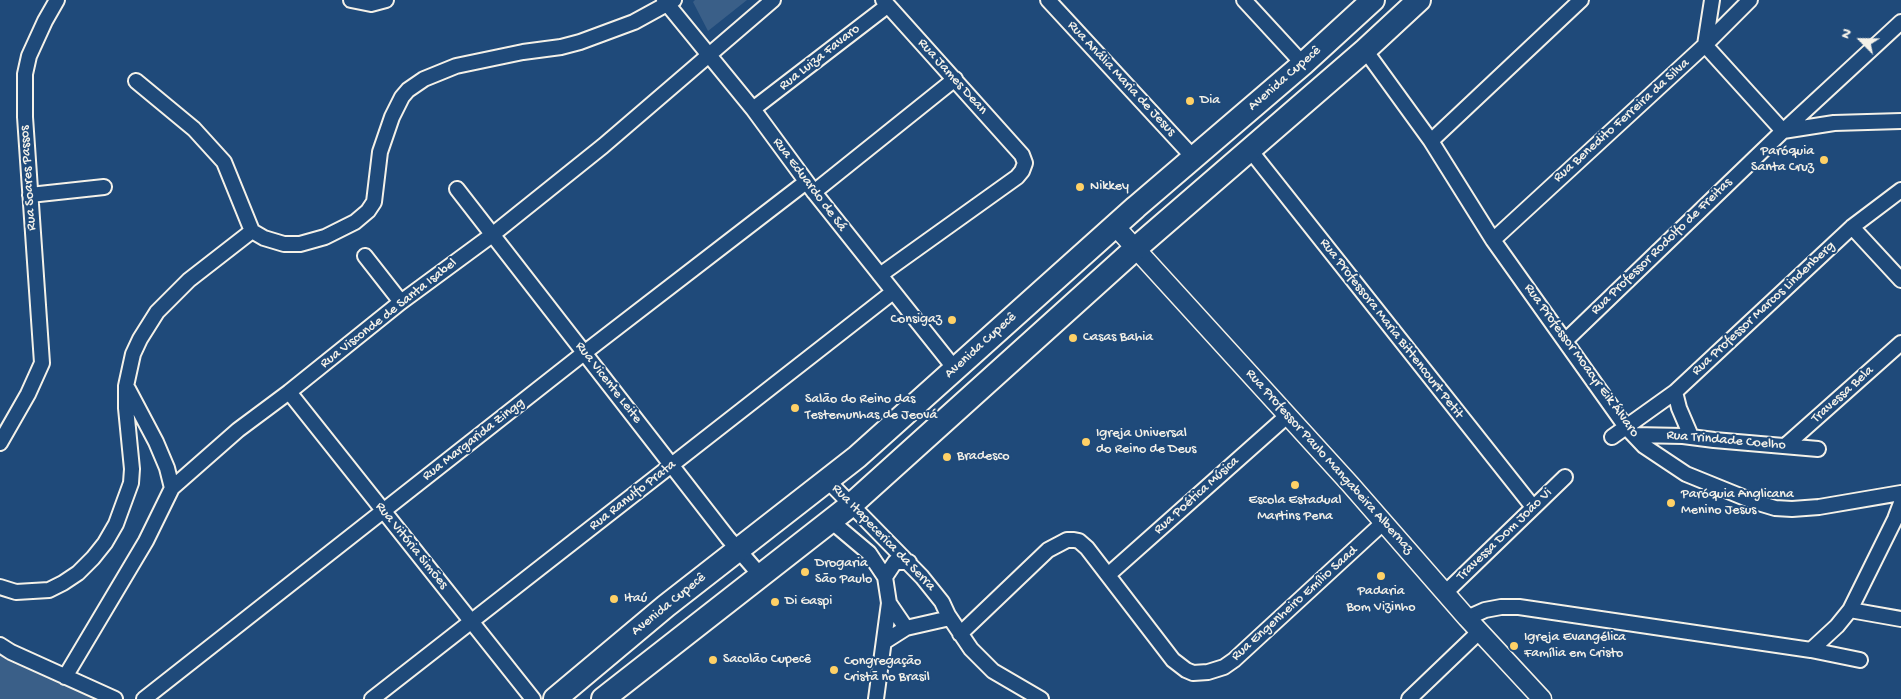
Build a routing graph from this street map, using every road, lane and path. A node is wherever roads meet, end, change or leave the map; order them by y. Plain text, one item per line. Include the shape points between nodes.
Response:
1 (57, 0) edge
2 (351, 0) edge
3 (386, 0) edge
4 (773, 0) edge
5 (1048, 0) edge
6 (1244, 0) edge
7 (1373, 0) edge
8 (1419, 0) edge
9 (1581, 0) edge
10 (1712, 0) edge
11 (1750, 0) edge
12 (668, 1) edge
13 (885, 3) edge
14 (1901, 22) edge
15 (1705, 45) junction
16 (1365, 50) junction
17 (708, 55) junction
18 (1303, 64) junction
19 (955, 79) junction
20 (136, 81) dead end
21 (753, 109) junction
22 (1901, 122) edge
23 (1783, 131) junction
24 (1430, 141) junction
25 (1250, 150) junction
26 (1193, 157) junction
27 (104, 187) dead end
28 (810, 187) junction
29 (457, 189) dead end
30 (1901, 190) edge
31 (30, 195) junction
32 (1115, 226) junction
33 (1852, 227) junction
34 (252, 231) junction
35 (492, 235) junction
36 (1492, 240) junction
37 (1135, 249) junction
38 (365, 256) dead end
39 (880, 275) junction
40 (1901, 280) edge
41 (893, 292) junction
42 (401, 302) junction
43 (1565, 341) junction
44 (1901, 343) edge
45 (584, 353) junction
46 (955, 369) junction
47 (126, 386) junction
48 (289, 392) junction
49 (1675, 392) junction
50 (1287, 416) junction
51 (1630, 431) junction
52 (1691, 436) junction
53 (1612, 438) dead end
54 (0, 443) edge
55 (1786, 446) junction
56 (1818, 449) dead end
57 (673, 465) junction
58 (1565, 477) dead end
59 (828, 481) junction
60 (172, 488) junction
61 (1901, 493) edge
62 (1901, 503) edge
63 (851, 505) junction
64 (1533, 507) junction
65 (383, 512) junction
66 (831, 521) junction
67 (1384, 522) junction
68 (739, 549) junction
69 (909, 562) junction
70 (1108, 575) junction
71 (761, 576) junction
72 (885, 577) junction
73 (0, 588) edge
74 (1446, 593) junction
75 (888, 603) junction
76 (1850, 610) junction
77 (950, 618) junction
78 (1901, 618) edge
79 (471, 621) junction
80 (1474, 625) junction
81 (906, 628) junction
82 (960, 634) junction
83 (884, 642) junction
84 (0, 645) edge
85 (1811, 650) junction
86 (1860, 660) dead end
87 (65, 677) junction
88 (115, 699) edge
89 (144, 699) edge
90 (372, 699) edge
91 (533, 699) edge
92 (555, 699) edge
93 (603, 699) edge
94 (876, 699) edge
95 (1041, 699) edge
96 (1409, 699) edge
97 (1542, 699) edge

1 - 31 street, Rua Soares Passos via 45,21 25,74
2 - 3 street via 371,4
4 - 17 street, Rua Visconde de Santa Isabel
5 - 26 street, Rua Anália Maria de Jesus
6 - 18 street
7 - 18 main road, Avenida Cupecê
8 - 16 main road
9 - 24 street
10 - 15 street
11 - 15 street, Rua Benedito Ferreira da Silva
12 - 17 street, Rua Eduardo de Sá
12 - 34 street via 634,22 580,42 456,66 424,79 402,97 392,117 380,152 374,202 356,222 325,237 300,244 278,242
13 - 19 street, Rua James Dean
13 - 21 street, Rua Luiza Favaro
14 - 23 street, Rua Professor Rodolfo de Freitas
15 - 23 street
15 - 36 street, Rua Benedito Ferreira da Silva
16 - 24 street, Rua Professor Moacyr Eik Álvaro
16 - 25 main road
17 - 21 street, Rua Eduardo de Sá
17 - 35 street, Rua Visconde de Santa Isabel via 603,146
18 - 26 main road, Avenida Cupecê
19 - 28 street, Rua Margarida Zingg
19 - 39 street, Rua James Dean via 1022,155 1025,165 1017,177
20 - 34 street via 194,129 224,162
21 - 28 street, Rua Eduardo de Sá
22 - 23 street via 1834,123
23 - 43 street, Rua Professor Rodolfo de Freitas
24 - 36 street, Rua Professor Moacyr Eik Álvaro
25 - 37 main road
25 - 64 street, Rua Professora Maria Bittencourt Petit
26 - 32 main road, Avenida Cupecê
27 - 31 street
28 - 39 street, Rua Eduardo de Sá
28 - 45 street, Rua Margarida Zingg
29 - 35 street, Rua Vicente Leite
30 - 33 street, Rua Professor Marcos Lindenberg
31 - 54 street, Rua Soares Passos via 42,363
32 - 37 street, Rua Professor Paulo Mangabeira Albernaz
32 - 46 main road, Avenida Cupecê
33 - 40 street
33 - 49 street, Rua Professor Marcos Lindenberg
34 - 47 street via 189,280 157,312 140,339
35 - 42 street, Rua Visconde de Santa Isabel
35 - 45 street, Rua Vicente Leite
36 - 43 street, Rua Professor Moacyr Eik Álvaro
37 - 50 street, Rua Professor Paulo Mangabeira Albernaz
37 - 63 main road
38 - 42 street
39 - 41 street, Rua Eduardo de Sá
41 - 46 street, Rua Eduardo de Sá
41 - 57 street, Rua Ranulfo Prata
42 - 48 street, Rua Visconde de Santa Isabel
43 - 51 street, Rua Professor Moacyr Eik Álvaro
44 - 55 street, Travessa Bela
45 - 57 street, Rua Vicente Leite
45 - 65 street, Rua Margarida Zingg
46 - 59 main road, Avenida Cupecê
47 - 60 street via 156,442
47 - 73 street via 131,482 116,524 105,543 78,573 49,590 16,592
48 - 60 street, Rua Visconde de Santa Isabel via 238,430
48 - 65 street, Rua Vitória Simões
49 - 51 street, Rua Professor Marcos Lindenberg
49 - 52 street
50 - 67 street, Rua Professor Paulo Mangabeira Albernaz
50 - 70 street, Rua Poética Música
51 - 52 street, Rua Trindade Coelho
51 - 53 street
51 - 61 street, Rua Professor Moacyr Eik Álvaro via 1644,446 1686,474 1775,508 1819,507
52 - 55 street, Rua Trindade Coelho
55 - 56 street, Rua Trindade Coelho
57 - 68 street, Rua Vicente Leite
57 - 79 street, Rua Ranulfo Prata
58 - 64 street, Travessa Dom João Vi
59 - 63 street, Rua Itapecerica da Serra
59 - 68 main road, Avenida Cupecê
60 - 87 street, Rua Visconde de Santa Isabel via 146,541
62 - 76 street
63 - 66 main road
63 - 69 street, Rua Itapecerica da Serra
64 - 74 street, Travessa Dom João Vi
65 - 79 street, Rua Vitória Simões
65 - 89 street, Rua Margarida Zingg
66 - 71 main road
66 - 72 street via 869,554
67 - 70 street, Rua Engenheiro Emílio Saad via 1229,664 1202,673 1186,670 1173,660
67 - 74 street, Rua Professor Paulo Mangabeira Albernaz
68 - 71 street, Rua Vicente Leite
68 - 92 main road, Avenida Cupecê
69 - 72 street via 895,562
69 - 77 street, Rua Itapecerica da Serra via 942,602
70 - 82 street via 1080,542 1067,540 1048,550
71 - 93 main road
72 - 75 street
74 - 80 street, Rua Professor Paulo Mangabeira Albernaz
75 - 81 street
75 - 83 street
76 - 78 street
76 - 85 street
77 - 81 street
77 - 82 street, Rua Itapecerica da Serra
79 - 90 street, Rua Ranulfo Prata
79 - 91 street, Rua Vitória Simões
80 - 85 street via 1485,610 1519,607
80 - 96 street
80 - 97 street, Rua Professor Paulo Mangabeira Albernaz
81 - 83 street
82 - 95 street, Rua Itapecerica da Serra via 993,671
83 - 94 street
84 - 87 street
85 - 86 street
87 - 88 street

